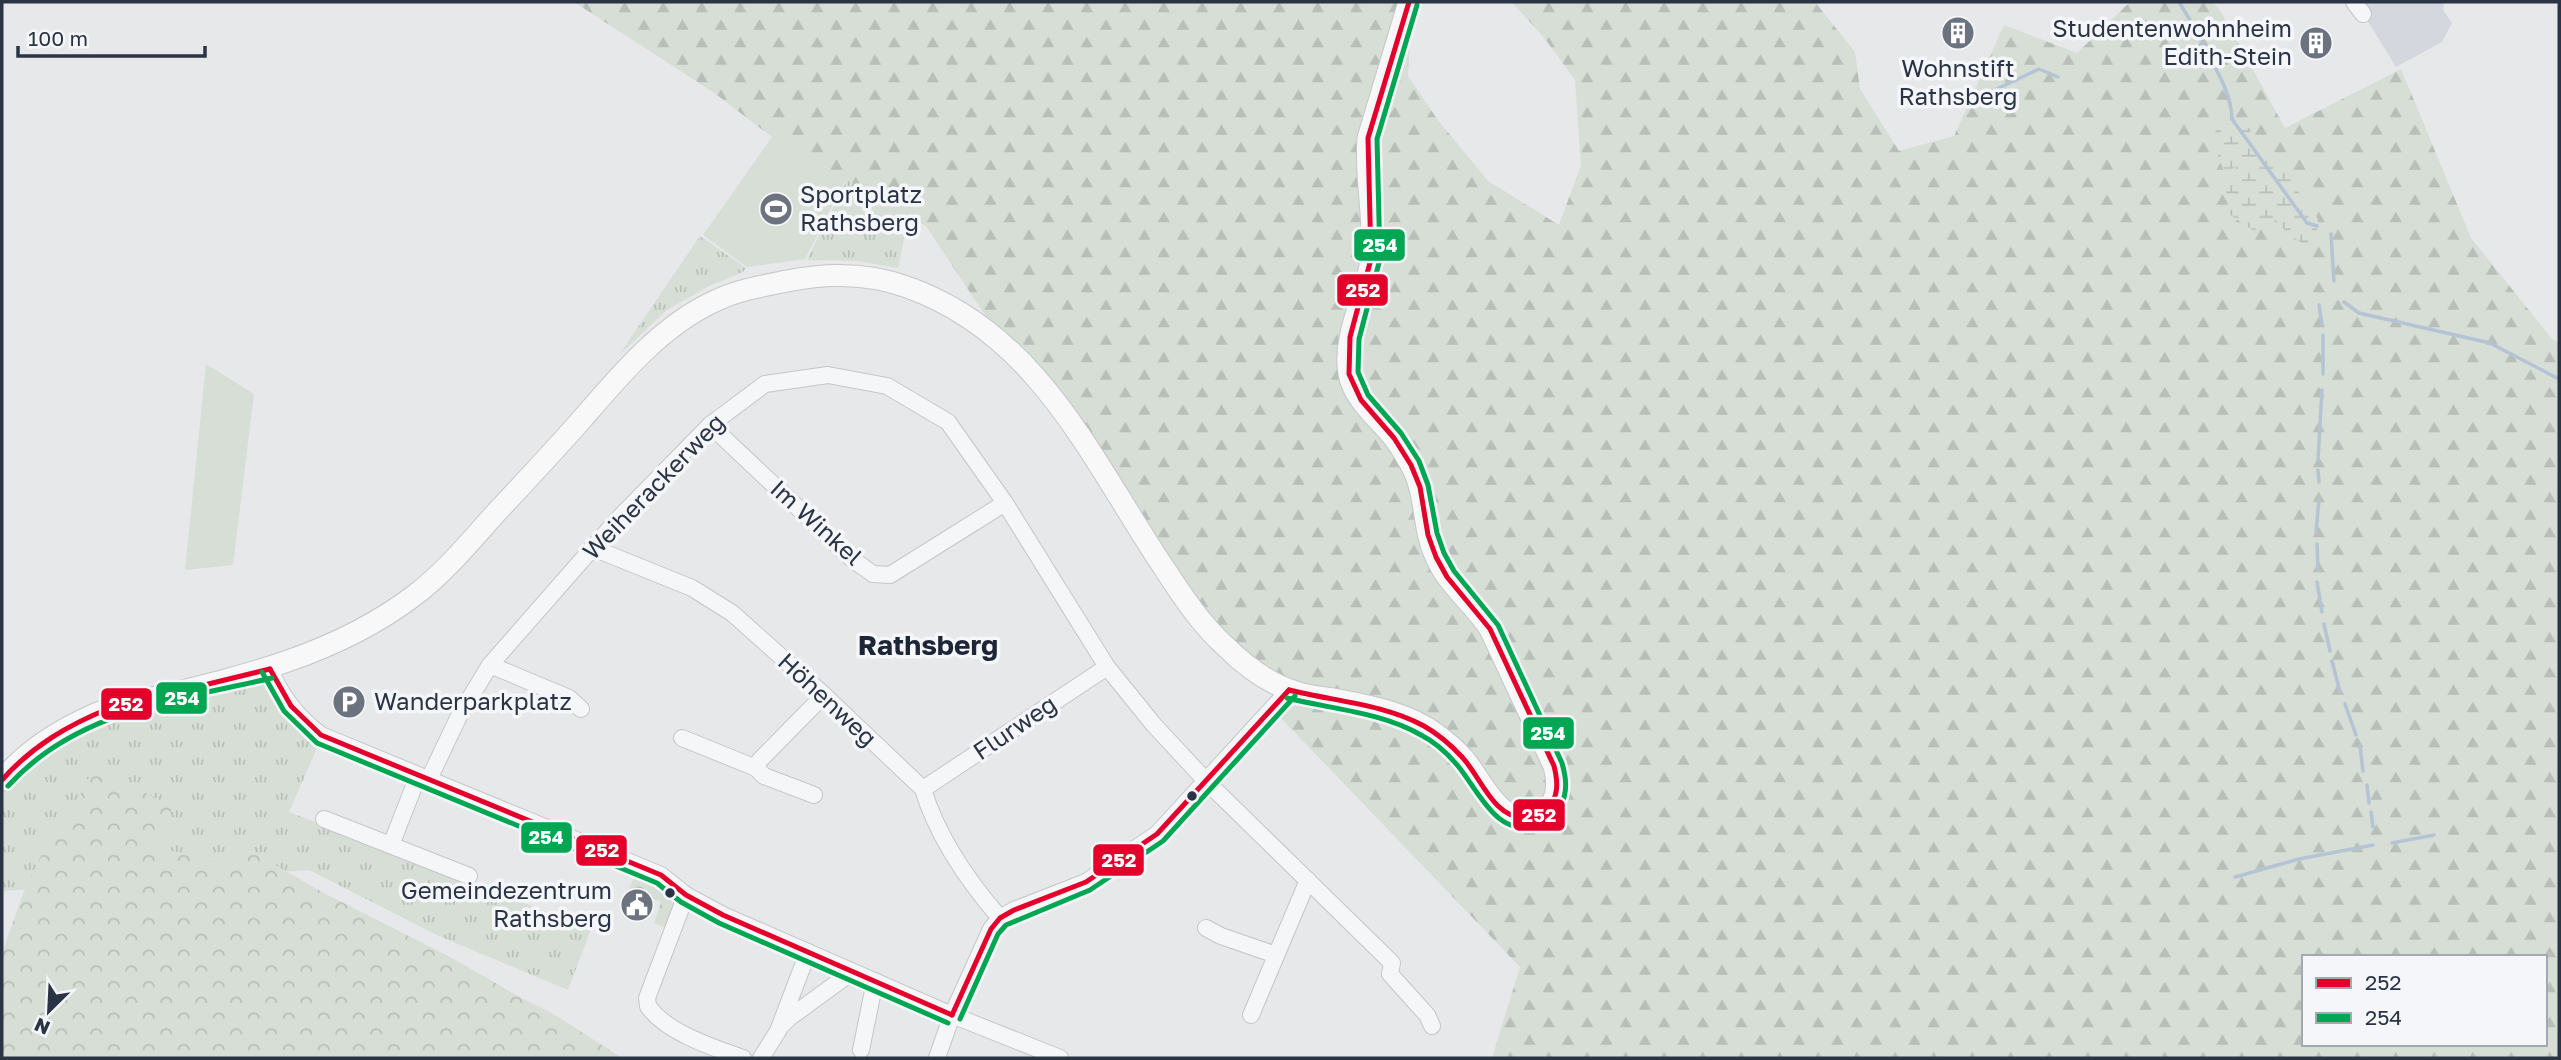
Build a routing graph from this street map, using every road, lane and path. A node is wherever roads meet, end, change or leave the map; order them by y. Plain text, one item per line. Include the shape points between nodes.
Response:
1 (1409, 2) edge
2 (710, 425) junction
3 (1005, 503) junction
4 (593, 548) junction
5 (490, 665) junction
6 (1107, 667) junction
7 (271, 669) junction
8 (1289, 690) junction
9 (824, 695) junction
10 (581, 709) dead end
11 (682, 738) dead end
12 (756, 768) junction
13 (424, 777) junction
14 (2, 780) edge
15 (1206, 781) junction
16 (923, 789) junction
17 (814, 795) dead end
18 (324, 819) dead end
19 (391, 845) junction
20 (469, 876) dead end
21 (1308, 880) junction
22 (687, 895) junction
23 (1000, 918) junction
24 (1206, 928) dead end
25 (808, 952) junction
26 (1276, 955) junction
27 (851, 971) junction
28 (875, 981) junction
29 (952, 1015) junction
30 (1251, 1015) dead end
31 (1432, 1026) dead end
32 (778, 1031) junction
33 (861, 1050) dead end
34 (743, 1058) edge
35 (761, 1058) edge
36 (937, 1058) edge
37 (1060, 1058) edge

1 - 8 street via 1368,138 1373,235 1348,370 1352,387 1396,440 1413,469 1441,568 1482,617 1557,774 1556,792 1542,814 1515,817 1502,810 1463,758 1422,724
2 - 3 street, Weiherackerweg via 765,384 828,375 887,386 948,422
2 - 3 street, Im Winkel via 873,574 890,575
2 - 4 street, Weiherackerweg
3 - 6 street, Weiherackerweg
4 - 5 street, Weiherackerweg
4 - 9 street, Höhenweg via 714,600
5 - 10 street via 569,698
5 - 13 street, Weiherackerweg
6 - 15 street, Weiherackerweg
6 - 16 street, Flurweg
7 - 8 street via 370,626 417,594 629,367 683,320 749,288 817,275 862,277 905,286 988,329 1041,382 1082,438 1186,602 1223,644
7 - 13 street via 298,717 321,735
7 - 14 street via 88,716 35,748
8 - 15 street
9 - 12 street
9 - 16 street, Höhenweg
11 - 12 street
12 - 17 street via 764,776
13 - 19 street, Weiherackerweg
13 - 22 street via 661,874
15 - 21 street, Weiherackerweg
15 - 23 street via 1157,834 1086,882
16 - 23 street, Höhenweg via 947,842
18 - 19 street
19 - 20 street
21 - 26 street
21 - 31 street, Weiherackerweg via 1392,963 1390,974
22 - 25 street
22 - 34 street via 647,998 648,1006 663,1021 705,1044
23 - 29 street
24 - 26 street
25 - 27 street
25 - 32 street
26 - 30 street
27 - 28 street
27 - 32 street
28 - 29 street
28 - 33 street
29 - 36 street
29 - 37 street
32 - 35 street

